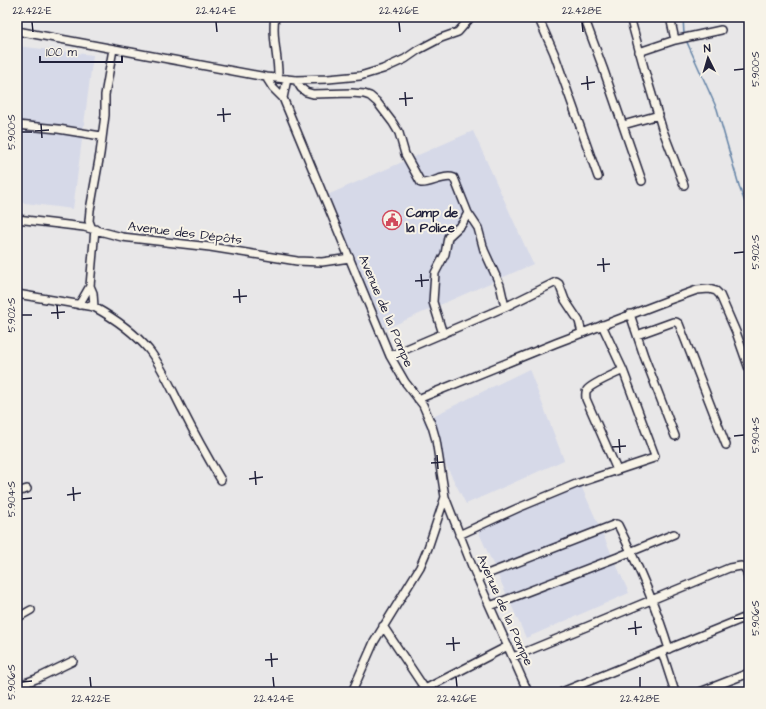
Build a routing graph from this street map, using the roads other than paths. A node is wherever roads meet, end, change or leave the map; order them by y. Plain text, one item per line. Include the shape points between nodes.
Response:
1 (275, 17) edge
2 (471, 17) edge
3 (538, 17) edge
4 (584, 17) edge
5 (630, 17) edge
6 (670, 17) edge
7 (721, 30) dead end
8 (17, 32) edge
9 (675, 40) junction
10 (112, 49) junction
11 (639, 52) junction
12 (266, 77) junction
13 (278, 78) junction
14 (287, 79) junction
15 (296, 80) junction
16 (283, 98) junction
17 (659, 115) junction
18 (17, 125) edge
19 (623, 125) junction
20 (102, 136) junction
21 (598, 177) dead end
22 (642, 181) dead end
23 (684, 185) dead end
24 (468, 212) junction
25 (17, 219) edge
26 (86, 224) junction
27 (94, 229) junction
28 (350, 258) junction
29 (90, 286) junction
30 (17, 294) edge
31 (79, 305) junction
32 (94, 307) junction
33 (505, 307) junction
34 (630, 314) junction
35 (602, 325) junction
36 (582, 333) junction
37 (443, 334) junction
38 (637, 335) junction
39 (390, 356) junction
40 (749, 369) edge
41 (623, 370) junction
42 (418, 399) junction
43 (674, 436) dead end
44 (726, 445) dead end
45 (616, 470) junction
46 (221, 480) dead end
47 (26, 489) dead end
48 (17, 492) edge
49 (445, 497) junction
50 (674, 534) dead end
51 (459, 535) junction
52 (631, 552) junction
53 (477, 578) junction
54 (749, 585) edge
55 (652, 600) junction
56 (490, 606) junction
57 (31, 610) dead end
58 (749, 616) edge
59 (17, 618) edge
60 (383, 626) junction
61 (508, 646) junction
62 (666, 651) junction
63 (513, 657) junction
64 (73, 661) dead end
65 (749, 673) edge
66 (17, 686) edge
67 (354, 691) edge
68 (426, 691) edge
69 (528, 692) edge
70 (562, 692) edge
71 (676, 692) edge
72 (700, 692) edge

1 - 13 street
2 - 15 street via 458,32 441,38 383,69 346,78
3 - 21 street via 554,53
4 - 19 street
5 - 11 street
6 - 9 street
7 - 9 street
8 - 10 street
9 - 11 street
10 - 12 street
10 - 20 street
11 - 17 street
12 - 13 street
12 - 16 street, Avenue de la Pompe
13 - 14 street
14 - 15 street
14 - 16 street
15 - 24 street via 301,88 313,94 352,93 370,96 393,122 405,154 420,182 423,184 448,177 454,178
16 - 28 street, Avenue de la Pompe
17 - 19 street
17 - 23 street
18 - 20 street
19 - 22 street
20 - 26 street
24 - 33 street via 478,228 484,250 500,285
24 - 37 street via 462,224 448,237 445,254 435,273 433,302
25 - 26 street, Avenue des Dépôts
26 - 27 street, Avenue des Dépôts
27 - 28 street, Avenue des Dépôts via 122,238 210,247 297,261 322,262
27 - 29 street
28 - 39 street, Avenue de la Pompe
29 - 31 street
29 - 32 street
30 - 31 street
31 - 32 street
32 - 46 street via 130,332 157,361
33 - 36 street via 556,282 579,321
33 - 37 street
34 - 35 street
34 - 38 street
34 - 40 street via 697,290 716,291 736,332
35 - 36 street
35 - 41 street
36 - 42 street
37 - 39 street
38 - 43 street
38 - 44 street via 672,322 679,324
39 - 42 street, Avenue de la Pompe
41 - 45 street via 587,389 586,394
41 - 45 street via 655,457
42 - 49 street, Avenue de la Pompe via 423,405 436,440
45 - 51 street via 552,493
47 - 48 street
49 - 51 street, Avenue de la Pompe
49 - 60 street via 420,567
50 - 52 street
51 - 53 street, Avenue de la Pompe
52 - 53 street via 618,525 613,524
52 - 55 street
52 - 56 street
53 - 56 street, Avenue de la Pompe
54 - 55 street via 744,567 736,566
55 - 62 street
55 - 63 street
56 - 61 street, Avenue de la Pompe
57 - 59 street
58 - 62 street
60 - 67 street
60 - 68 street
61 - 63 street, Avenue de la Pompe
61 - 68 street
62 - 70 street
62 - 71 street
63 - 69 street, Avenue de la Pompe
64 - 66 street
65 - 72 street

